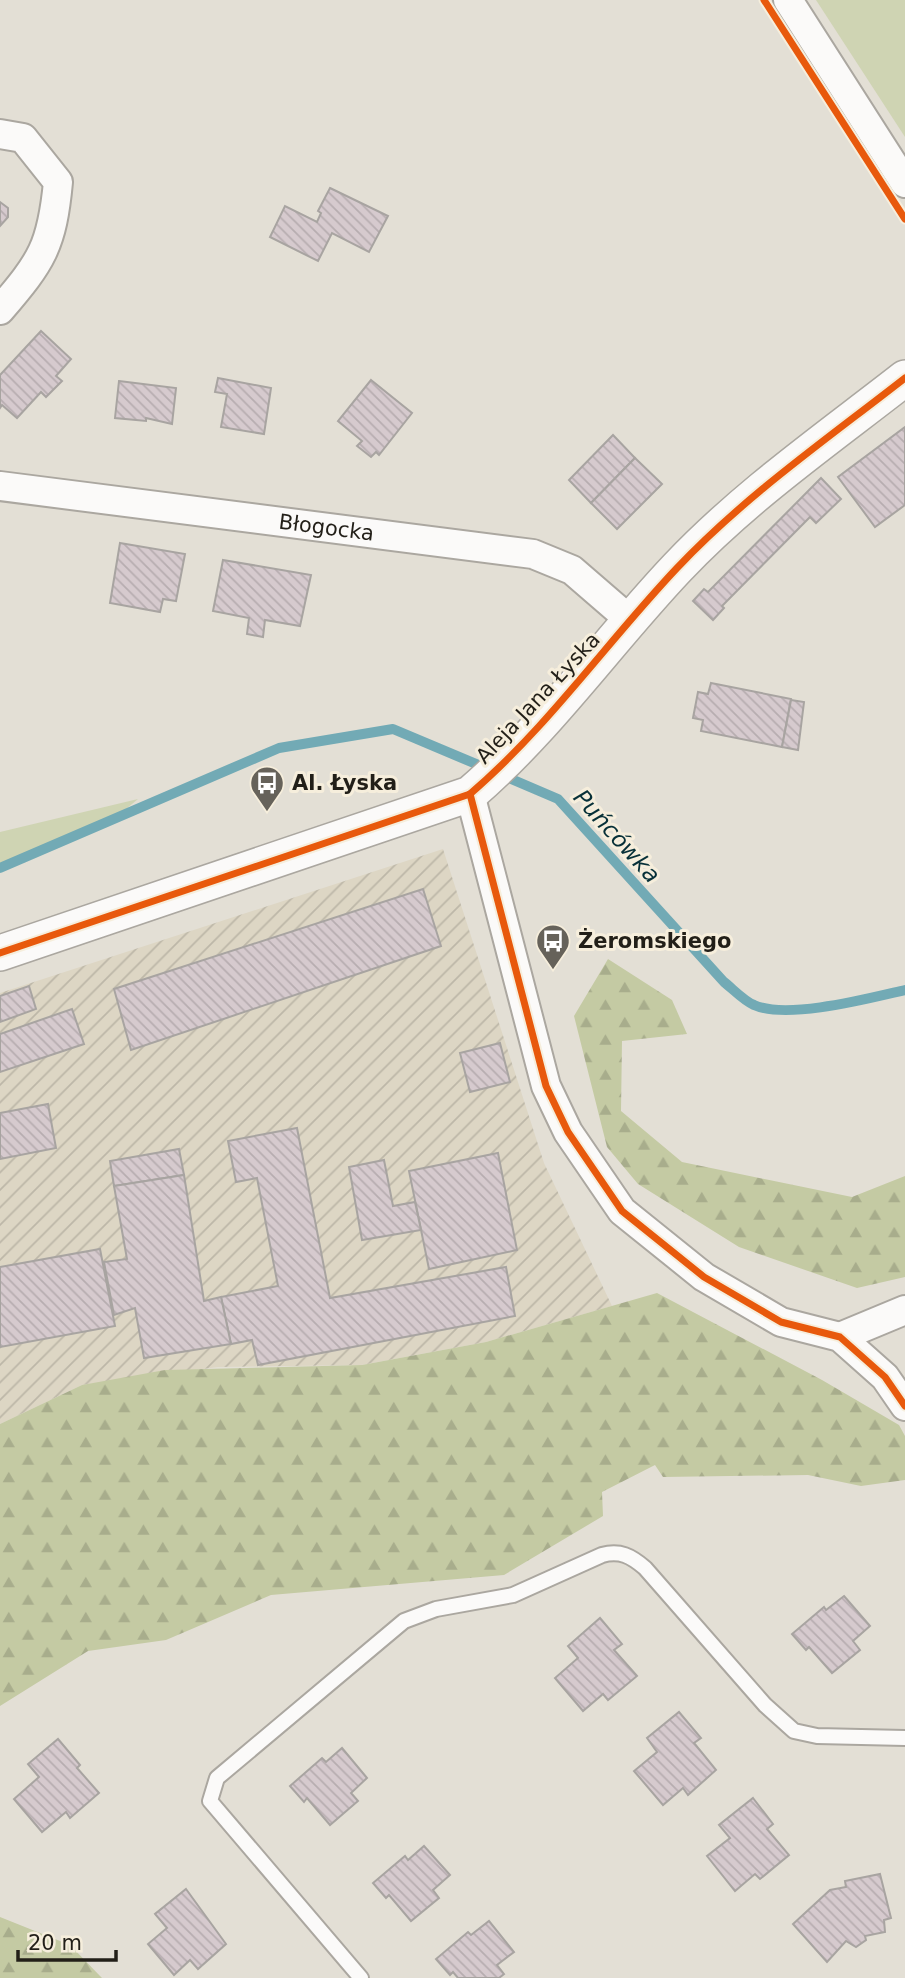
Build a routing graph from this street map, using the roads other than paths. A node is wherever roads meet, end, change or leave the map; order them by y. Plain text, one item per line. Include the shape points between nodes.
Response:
1 (788, 0) edge
2 (0, 134) edge
3 (905, 183) edge
4 (0, 310) edge
5 (905, 378) edge
6 (0, 485) edge
7 (631, 621) junction
8 (470, 794) junction
9 (0, 953) edge
10 (905, 1310) edge
11 (840, 1337) junction
12 (905, 1406) edge
13 (905, 1738) edge
14 (361, 1978) edge

1 - 3 street
2 - 4 street via 23,138 58,182 53,230 33,271
5 - 7 street, Aleja Jana Łyska via 731,513
6 - 7 street, Błogocka via 533,554 572,570
7 - 8 street, Aleja Jana Łyska via 504,765
8 - 9 street, Aleja Jana Łyska
8 - 11 street via 546,1086 568,1132 622,1211 705,1277 780,1322
10 - 11 street
11 - 12 street via 885,1377
13 - 14 lane via 817,1736 794,1731 765,1705 645,1568 624,1554 602,1555 513,1595 436,1609 404,1621 217,1778 211,1801

